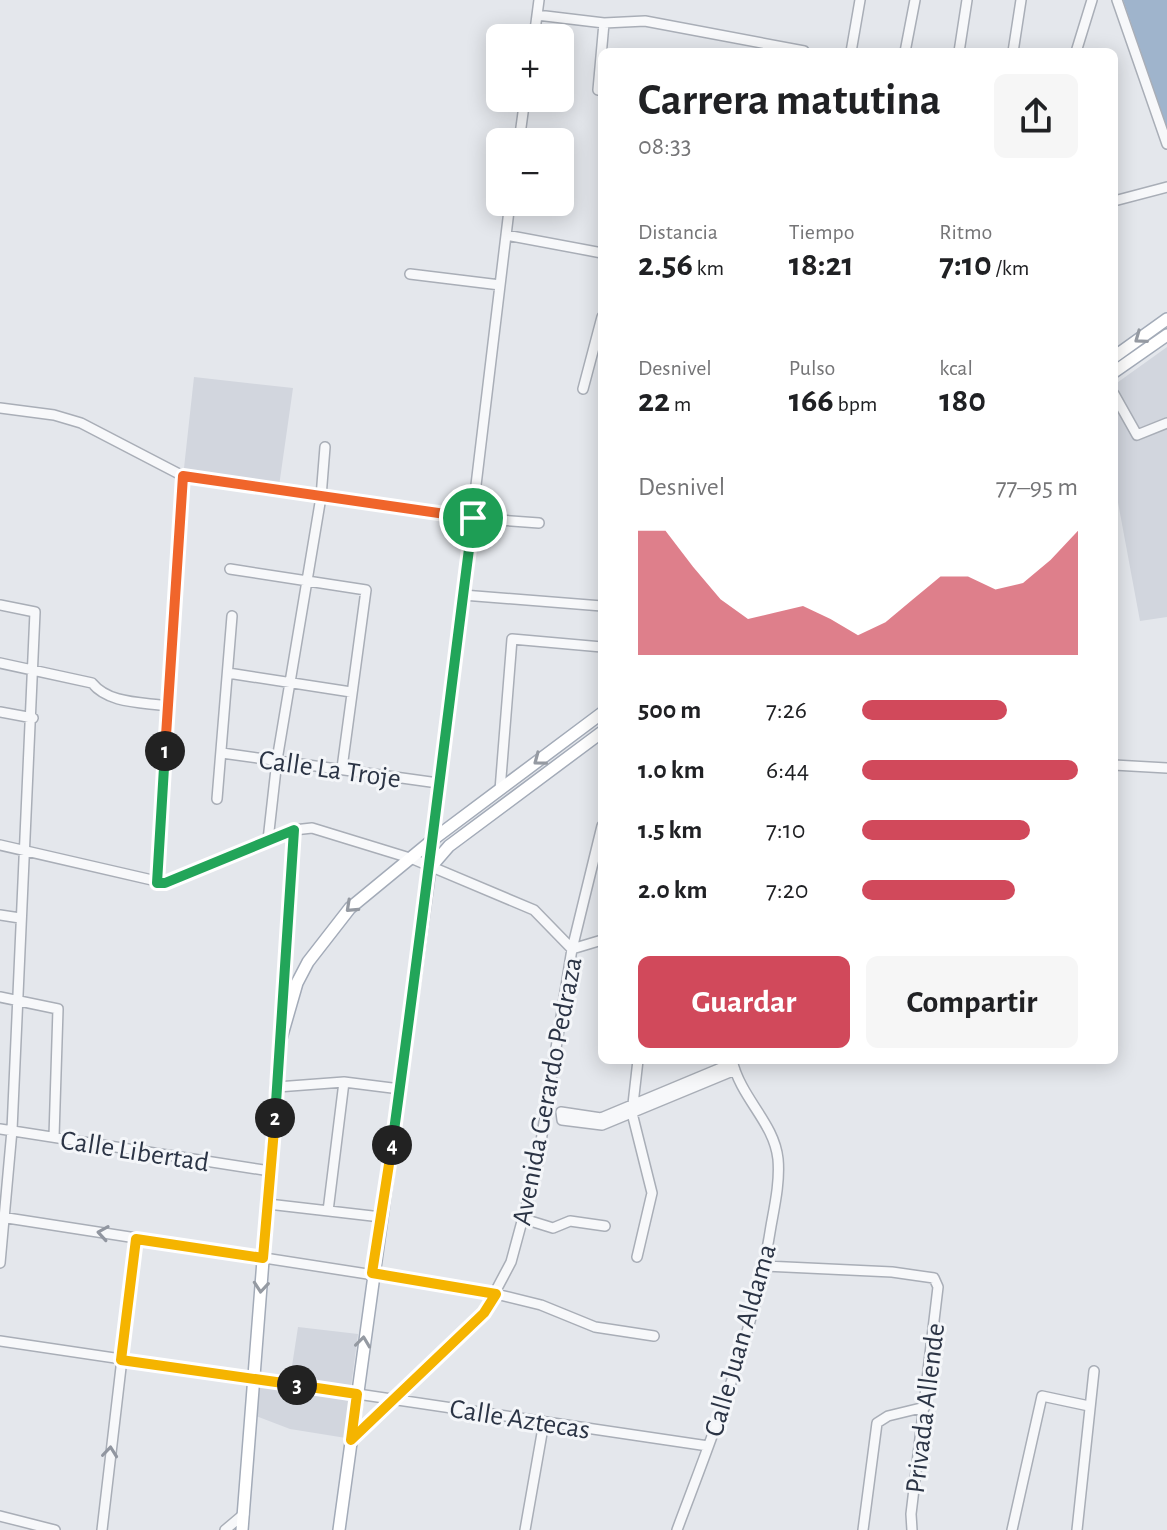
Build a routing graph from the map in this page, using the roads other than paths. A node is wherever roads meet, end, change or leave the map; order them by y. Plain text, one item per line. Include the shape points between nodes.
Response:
1 (539, 0) edge
2 (860, 0) edge
3 (915, 0) edge
4 (967, 0) edge
5 (1021, 0) edge
6 (1092, 0) edge
7 (1117, 0) edge
8 (537, 15) junction
9 (604, 23) junction
10 (536, 24) edge
11 (602, 48) edge
12 (788, 48) edge
13 (852, 48) edge
14 (906, 48) edge
15 (960, 48) edge
16 (1014, 48) edge
17 (1077, 48) edge
18 (1167, 144) edge
19 (1167, 187) edge
20 (1118, 200) edge
21 (508, 216) edge
22 (506, 235) junction
23 (598, 252) edge
24 (410, 274) dead end
25 (500, 285) junction
26 (1167, 319) edge
27 (598, 333) edge
28 (1167, 335) edge
29 (1118, 354) edge
30 (591, 362) junction
31 (598, 363) edge
32 (1118, 369) edge
33 (583, 389) dead end
34 (1118, 401) edge
35 (0, 408) edge
36 (1167, 423) edge
37 (325, 447) dead end
38 (183, 476) junction
39 (321, 497) junction
40 (473, 518) junction
41 (539, 523) dead end
42 (230, 569) dead end
43 (304, 581) junction
44 (463, 595) junction
45 (0, 605) edge
46 (598, 606) edge
47 (232, 616) dead end
48 (598, 647) edge
49 (0, 663) edge
50 (34, 669) junction
51 (228, 673) junction
52 (289, 683) junction
53 (351, 692) junction
54 (167, 706) junction
55 (0, 712) edge
56 (598, 716) edge
57 (33, 718) junction
58 (598, 735) edge
59 (222, 753) junction
60 (277, 760) junction
61 (1118, 765) edge
62 (342, 768) junction
63 (1167, 768) edge
64 (513, 780) junction
65 (438, 783) junction
66 (500, 790) junction
67 (522, 791) junction
68 (217, 799) dead end
69 (294, 830) junction
70 (435, 838) junction
71 (268, 840) junction
72 (598, 842) edge
73 (0, 845) edge
74 (24, 849) junction
75 (413, 859) junction
76 (430, 868) junction
77 (157, 883) junction
78 (0, 915) edge
79 (20, 918) junction
80 (598, 941) edge
81 (572, 949) junction
82 (0, 997) edge
83 (17, 1000) junction
84 (280, 1042) junction
85 (638, 1064) edge
86 (733, 1064) edge
87 (344, 1082) junction
88 (277, 1087) junction
89 (400, 1089) junction
90 (633, 1108) junction
91 (0, 1129) edge
92 (12, 1130) junction
93 (54, 1137) junction
94 (270, 1171) junction
95 (268, 1204) junction
96 (328, 1211) junction
97 (2, 1217) edge
98 (381, 1217) junction
99 (524, 1219) junction
100 (605, 1226) dead end
101 (136, 1239) junction
102 (637, 1257) dead end
103 (263, 1258) junction
104 (0, 1263) edge
105 (765, 1266) junction
106 (372, 1273) junction
107 (496, 1294) junction
108 (654, 1336) dead end
109 (0, 1341) edge
110 (121, 1360) junction
111 (1094, 1371) dead end
112 (254, 1380) junction
113 (357, 1394) junction
114 (397, 1399) junction
115 (1089, 1406) junction
116 (925, 1407) junction
117 (544, 1422) junction
118 (351, 1440) junction
119 (708, 1446) junction
120 (244, 1514) junction
121 (0, 1516) edge
122 (53, 1530) edge
123 (102, 1530) edge
124 (225, 1530) edge
125 (242, 1530) edge
126 (339, 1530) edge
127 (525, 1530) edge
128 (677, 1530) edge
129 (863, 1530) edge
130 (912, 1530) edge
131 (1012, 1530) edge
132 (1077, 1530) edge

1 - 8 street
2 - 13 street
3 - 14 street
4 - 15 street
5 - 16 street
6 - 17 street
7 - 18 street
8 - 9 street
8 - 10 street
9 - 11 street
9 - 12 street via 645,21
19 - 20 street
21 - 22 street
22 - 23 street
22 - 25 street
24 - 25 street
25 - 40 street
26 -> 29 main road
27 - 30 street
28 - 32 main road
30 - 31 street
30 - 33 street
34 - 36 street via 1137,435
35 - 38 street via 81,423
37 - 39 street
38 - 39 street
38 - 54 street
39 - 40 street
39 - 43 street
40 - 41 street
40 - 44 street
42 - 43 street
43 - 52 street
43 - 53 street via 366,590
44 - 46 street
44 - 65 street
45 - 50 street via 35,612
47 - 51 street
48 - 66 street via 512,639
49 - 50 street
50 - 54 street via 92,683 102,695
50 - 57 street
51 - 52 street
51 - 59 street
52 - 53 street
52 - 60 street
53 - 62 street
54 - 77 street
55 - 57 street
56 -> 64 main road
57 - 74 street
58 - 67 main road
59 - 60 street, Calle La Troje
59 - 68 street
60 - 62 street, Calle La Troje
60 - 71 street
61 - 63 street
62 - 65 street, Calle La Troje
64 - 66 main road
64 - 67 main road
65 - 70 street
66 - 70 main road
67 - 76 main road via 449,846
69 - 71 street
69 - 75 street via 312,828
69 - 84 street
70 - 75 main road
70 - 76 street
71 - 77 street
72 - 81 street, Avenida Gerardo Pedraza
73 - 74 street
74 - 77 street
74 - 79 street
75 - 76 street
75 -> 84 main road via 350,908 316,948 297,983
76 - 81 street via 534,910
76 - 89 main road
78 - 79 street
79 - 83 street
80 - 81 street
81 - 99 street, Avenida Gerardo Pedraza
82 - 83 street
83 - 92 street
83 - 93 street via 58,1009
84 - 88 main road
85 - 90 street
86 - 90 street
86 - 105 street, Calle Juan Aldama via 740,1089 774,1137 778,1160
87 - 88 street
87 - 89 street
87 - 96 street
88 - 94 main road
89 - 98 main road
90 - 90 street via 601,1118 561,1112 559,1118 602,1125
90 - 102 street via 652,1193
91 - 92 street, Calle Libertad
92 - 93 street, Calle Libertad
92 - 97 street
93 - 94 street, Calle Libertad
94 - 95 main road
95 - 96 street
95 - 103 main road
96 - 98 street
101 -> 97 street
97 - 104 street
98 - 106 main road
99 - 100 street via 553,1228 570,1221
99 - 107 street, Avenida Gerardo Pedraza
101 - 103 street
101 - 110 street
103 - 106 street
103 -> 112 main road
105 - 116 street, Privada Allende via 934,1278 938,1287
105 - 119 street, Calle Juan Aldama
106 - 107 street
113 -> 106 main road
107 - 108 street via 595,1327
107 - 114 street, Avenida Gerardo Pedraza via 484,1313
109 - 110 street, Calle Aztecas
110 - 112 street, Calle Aztecas
123 -> 110 street
111 - 115 street
112 - 113 street, Calle Aztecas
112 - 120 main road
113 - 114 street, Calle Aztecas
113 - 118 main road
114 - 117 street, Calle Aztecas
114 - 118 street, Avenida Gerardo Pedraza
115 - 131 street via 1042,1396
115 - 132 street
116 - 129 street via 877,1423
116 - 130 street, Privada Allende
117 - 119 street, Calle Aztecas
117 - 127 street
118 - 126 main road
119 - 128 street, Calle Juan Aldama
120 - 124 street
120 - 125 main road
121 - 122 street

